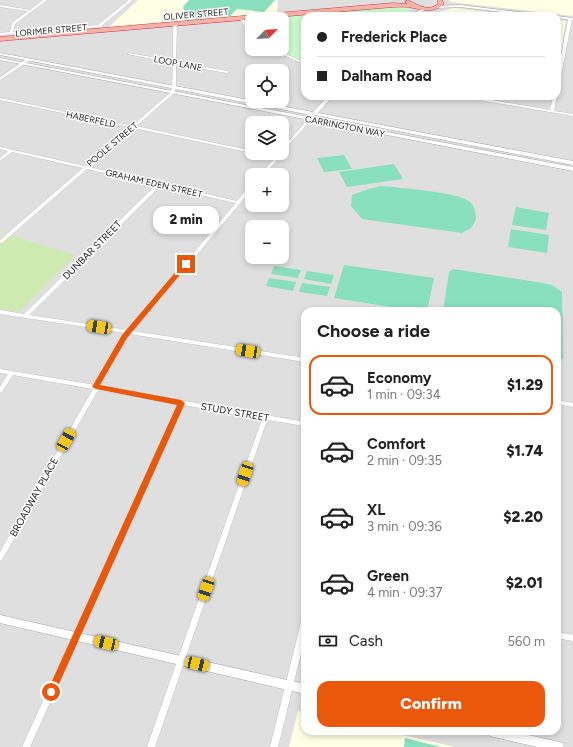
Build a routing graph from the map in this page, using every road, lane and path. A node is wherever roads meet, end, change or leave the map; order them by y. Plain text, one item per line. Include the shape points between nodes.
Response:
1 (45, 0) edge
2 (130, 0) edge
3 (440, 0) edge
4 (408, 3) edge
5 (0, 6) edge
6 (460, 6) junction
7 (437, 7) junction
8 (425, 8) junction
9 (31, 11) junction
10 (310, 12) edge
11 (416, 12) edge
12 (511, 12) edge
13 (301, 13) edge
14 (240, 18) junction
15 (561, 18) edge
16 (572, 19) edge
17 (175, 24) junction
18 (245, 25) edge
19 (0, 34) edge
20 (11, 34) junction
21 (0, 39) edge
22 (0, 54) edge
23 (129, 54) dead end
24 (288, 56) edge
25 (0, 59) edge
26 (28, 60) junction
27 (175, 62) junction
28 (301, 62) edge
29 (22, 64) junction
30 (561, 68) edge
31 (227, 72) dead end
32 (0, 79) edge
33 (173, 90) junction
34 (0, 99) edge
35 (327, 100) edge
36 (484, 100) edge
37 (554, 100) edge
38 (552, 112) junction
39 (313, 114) junction
40 (573, 115) edge
41 (310, 119) junction
42 (131, 127) junction
43 (289, 143) edge
44 (0, 148) edge
45 (11, 151) junction
46 (245, 151) edge
47 (0, 160) edge
48 (274, 160) edge
49 (573, 163) edge
50 (84, 167) junction
51 (268, 168) edge
52 (573, 169) edge
53 (159, 184) junction
54 (245, 194) edge
55 (238, 202) junction
56 (0, 242) edge
57 (0, 312) edge
58 (25, 316) junction
59 (128, 332) junction
60 (301, 359) edge
61 (0, 371) edge
62 (12, 373) junction
63 (96, 387) junction
64 (0, 391) edge
65 (181, 403) junction
66 (561, 403) edge
67 (573, 405) edge
68 (265, 417) junction
69 (301, 423) edge
70 (0, 558) edge
71 (0, 619) edge
72 (76, 636) junction
73 (561, 636) edge
74 (301, 638) edge
75 (573, 638) edge
76 (182, 661) junction
77 (289, 685) junction
78 (301, 688) edge
79 (528, 735) edge
80 (26, 747) edge
81 (151, 747) edge
82 (274, 747) edge
83 (559, 747) edge

1 - 9 street
2 - 20 street, LORIMER STREET via 102,24
3 - 6 street
3 - 7 highway
4 - 8 highway, OLIVER STREET
4 - 10 highway, OLIVER STREET
5 - 9 street
6 - 7 street
6 - 12 street
7 - 8 highway, OLIVER STREET
8 - 11 street
9 - 20 street via 13,24
13 - 14 highway, OLIVER STREET
14 - 17 highway, OLIVER STREET
14 - 18 street
15 - 16 street
16 - 30 street
17 - 21 highway, OLIVER STREET
17 - 27 street
19 - 20 street, LORIMER STREET
22 - 26 street, CARRINGTON WAY
23 - 27 street, LOOP LANE
24 - 28 street
25 - 29 street, CARRINGTON WAY
26 - 29 street
26 - 33 street, CARRINGTON WAY
27 - 31 street, LOOP LANE
27 - 33 street
29 - 32 street
29 - 33 street, CARRINGTON WAY
33 - 39 street, CARRINGTON WAY
33 - 41 street, CARRINGTON WAY
33 - 42 street, POOLE STREET
34 - 42 street, HABERFELD
35 - 39 street
36 - 38 street
37 - 38 street
38 - 40 street
39 - 41 street
39 - 49 street, CARRINGTON WAY
41 - 43 street
41 - 52 street, CARRINGTON WAY
42 - 46 street, HABERFELD
42 - 50 street, POOLE STREET
44 - 45 street, GRAHAM EDEN STREET
45 - 47 street
45 - 50 street, GRAHAM EDEN STREET
48 - 51 street
50 - 53 street, GRAHAM EDEN STREET
50 - 56 street, POOLE STREET
53 - 55 street, GRAHAM EDEN STREET
53 - 58 street, DUNBAR STREET
54 - 55 street, BROADWAY PLACE
55 - 59 street, BROADWAY PLACE
57 - 58 street
58 - 59 street
59 - 60 street
59 - 63 street, BROADWAY PLACE
61 - 62 street, STUDY STREET
62 - 63 street, STUDY STREET
62 - 64 street
63 - 65 street, STUDY STREET
63 - 70 street, BROADWAY PLACE
65 - 68 street, STUDY STREET
65 - 72 street
66 - 67 street
68 - 69 street, STUDY STREET
68 - 76 street
71 - 72 street
72 - 76 street
72 - 80 street
73 - 75 street
74 - 77 street
76 - 77 street
76 - 81 street
77 - 78 street
77 - 82 street
79 - 83 street

